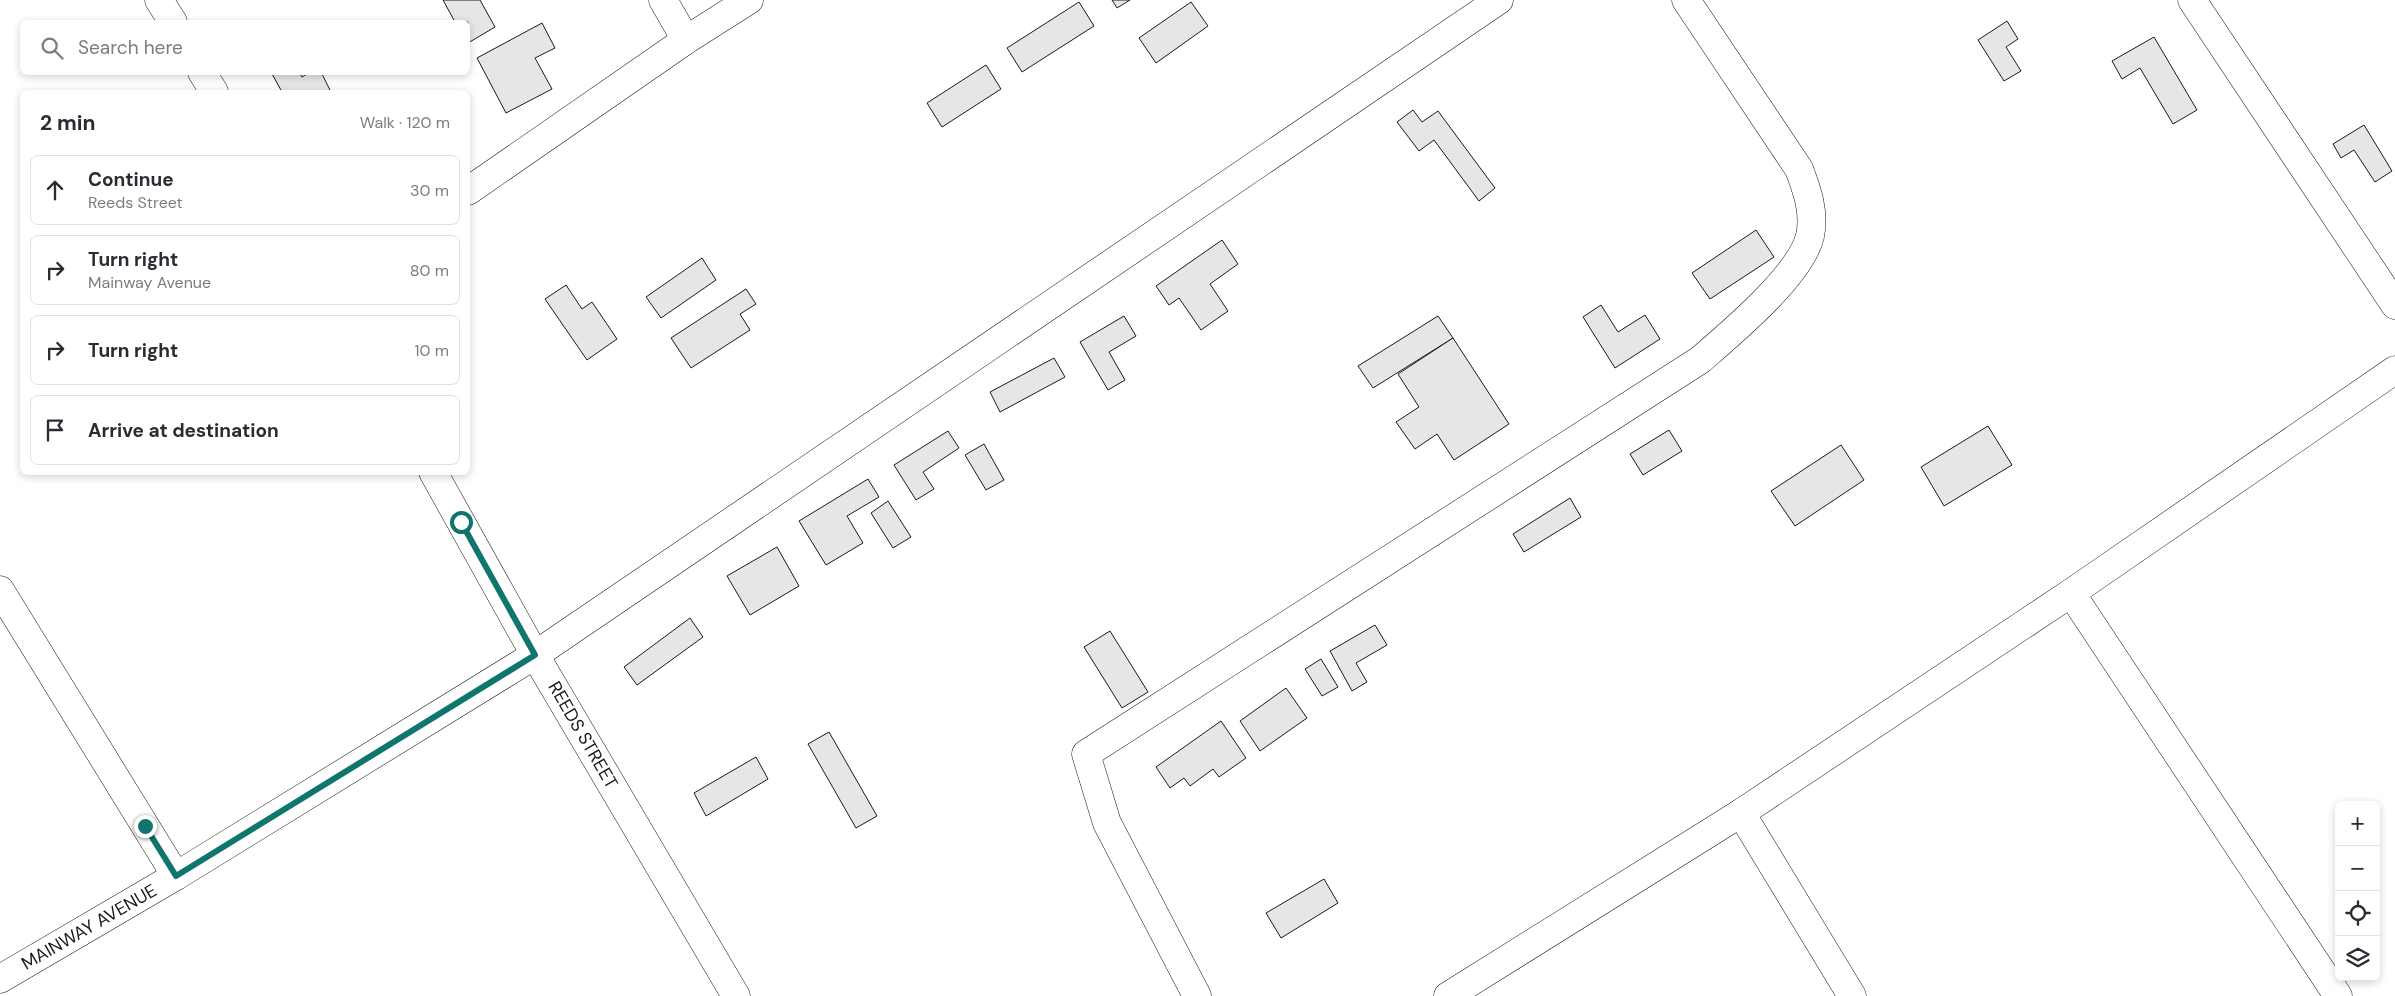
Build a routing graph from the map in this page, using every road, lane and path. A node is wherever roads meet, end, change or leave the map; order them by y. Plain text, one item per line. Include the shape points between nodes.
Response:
1 (159, 0) edge
2 (663, 0) edge
3 (749, 0) edge
4 (1500, 0) edge
5 (1686, 0) edge
6 (2192, 0) edge
7 (172, 20) edge
8 (686, 40) junction
9 (204, 75) edge
10 (213, 90) edge
11 (470, 190) edge
12 (2395, 305) edge
13 (2395, 370) edge
14 (435, 475) edge
15 (0, 590) edge
16 (2071, 593) junction
17 (535, 655) junction
18 (1741, 813) junction
19 (176, 876) junction
20 (0, 979) edge
21 (736, 996) edge
22 (1197, 996) edge
23 (1448, 996) edge
24 (1852, 996) edge
25 (2338, 996) edge

1 - 7 street
2 - 8 street
3 - 8 street
4 - 17 street, MAINWAY AVENUE
5 - 22 street via 1799,169 1812,213 1810,237 1796,264 1750,317 1700,360 1086,754 1107,823
6 - 12 street
8 - 11 street
9 - 10 street
13 - 16 street
14 - 17 street, REEDS STREET
15 - 19 street
16 - 18 street
16 - 25 street
17 - 19 street, MAINWAY AVENUE
17 - 21 street, REEDS STREET
18 - 23 street
18 - 24 street
19 - 20 street, MAINWAY AVENUE

